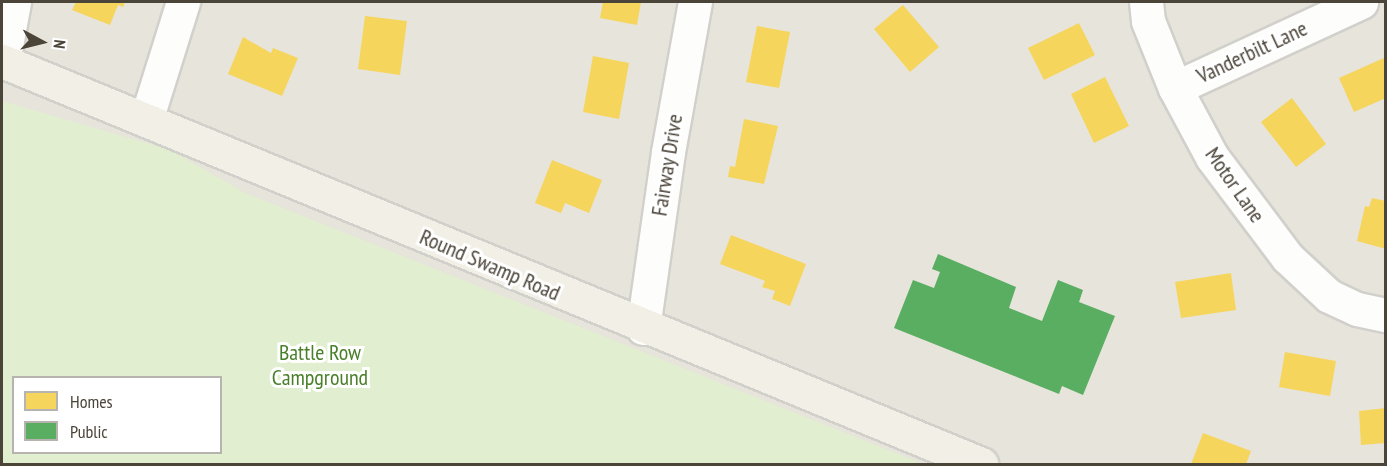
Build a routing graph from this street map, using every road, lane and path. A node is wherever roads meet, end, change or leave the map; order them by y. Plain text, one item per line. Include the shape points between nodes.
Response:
1 (14, 2) edge
2 (183, 2) edge
3 (695, 2) edge
4 (1146, 2) edge
5 (1361, 2) edge
6 (2, 62) edge
7 (1175, 88) junction
8 (146, 120) junction
9 (1386, 315) edge
10 (643, 328) junction
11 (981, 465) edge

1 - 6 street
2 - 8 street
3 - 10 street, Fairway Drive via 668,152
4 - 7 street, Motor Lane via 1148,21
5 - 7 street, Vanderbilt Lane
6 - 8 main road, Round Swamp Road
7 - 9 street, Motor Lane via 1212,157 1287,257 1329,296 1357,309
8 - 10 main road, Round Swamp Road
10 - 11 main road, Round Swamp Road

